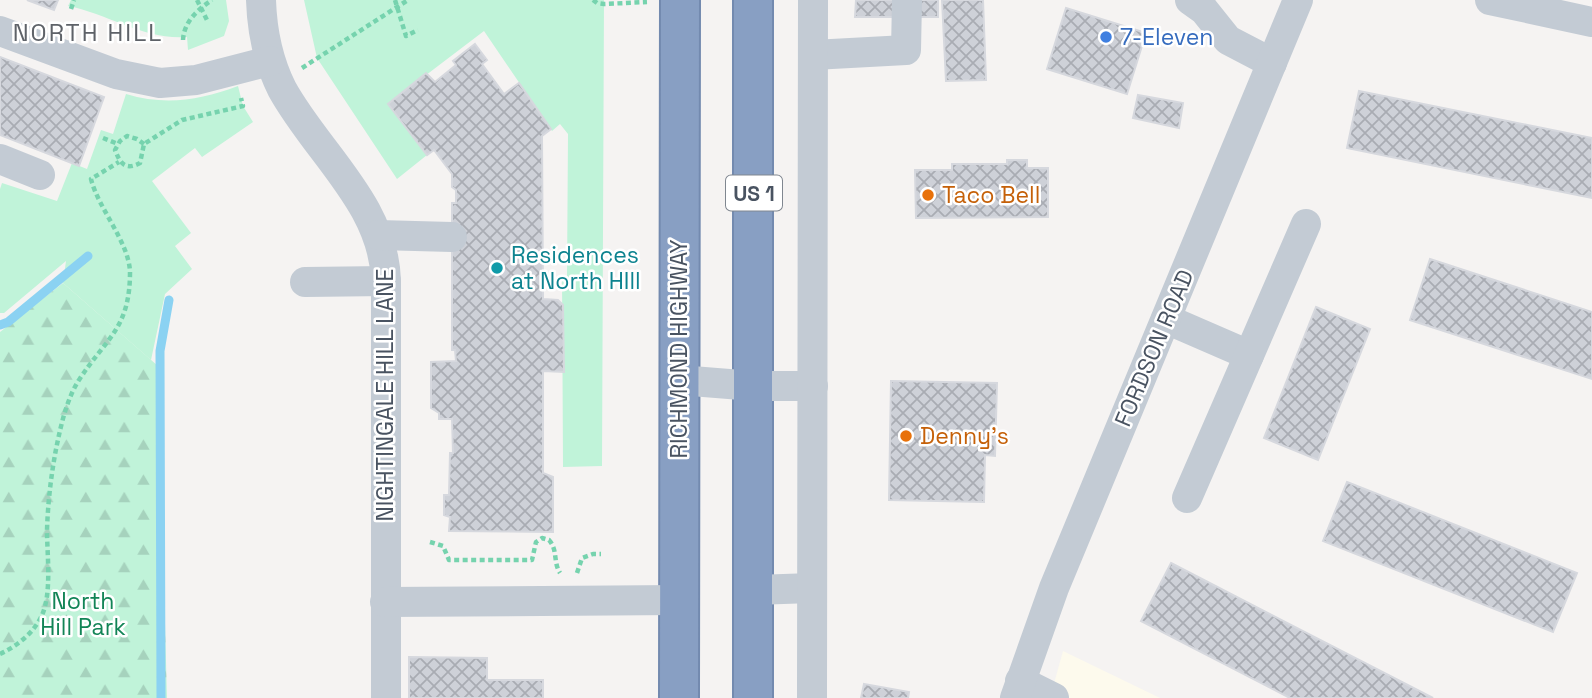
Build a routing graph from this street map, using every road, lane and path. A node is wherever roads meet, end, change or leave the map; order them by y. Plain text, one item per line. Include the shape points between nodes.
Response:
1 (74, 0) edge
2 (197, 0) edge
3 (212, 0) edge
4 (261, 0) edge
5 (396, 0) edge
6 (408, 0) edge
7 (593, 0) edge
8 (753, 0) edge
9 (813, 0) edge
10 (907, 0) edge
11 (1190, 0) edge
12 (1297, 0) edge
13 (1490, 0) edge
14 (666, 1) edge
15 (397, 7) junction
16 (201, 8) junction
17 (71, 9) dead end
18 (207, 20) dead end
19 (1592, 22) edge
20 (418, 30) dead end
21 (0, 31) edge
22 (183, 40) dead end
23 (813, 55) junction
24 (1272, 63) junction
25 (235, 70) junction
26 (275, 71) junction
27 (243, 106) junction
28 (103, 138) dead end
29 (118, 144) junction
30 (144, 144) junction
31 (0, 159) edge
32 (120, 162) junction
33 (40, 175) dead end
34 (1306, 224) dead end
35 (379, 235) junction
36 (452, 237) dead end
37 (386, 281) junction
38 (305, 282) dead end
39 (1166, 319) junction
40 (1249, 355) junction
41 (679, 380) junction
42 (754, 386) junction
43 (813, 386) junction
44 (1187, 498) dead end
45 (430, 542) dead end
46 (601, 554) dead end
47 (813, 588) junction
48 (753, 590) junction
49 (679, 600) junction
50 (385, 602) junction
51 (0, 654) edge
52 (1018, 690) edge
53 (386, 698) edge
54 (679, 698) edge
55 (753, 698) edge
56 (812, 698) edge
57 (1054, 698) edge

1 - 17 path
2 - 16 path
3 - 16 path
4 - 26 street, NIGHTINGALE HILL LANE via 261,23
5 - 15 path
6 - 15 path
7 - 14 path via 597,4
8 - 42 highway, US 1
9 - 23 street
10 - 23 street via 906,50
11 - 24 street via 1228,40
12 - 24 street, FORDSON ROAD
13 - 19 street
14 - 41 highway, RICHMOND HIGHWAY
15 - 20 path via 406,36
15 - 26 path
16 - 18 path
16 - 22 path via 183,30
21 - 25 street via 141,81 196,80
23 - 43 street
24 - 39 street, FORDSON ROAD
25 - 26 street
25 - 27 path
26 - 27 path
26 - 35 street, NIGHTINGALE HILL LANE
27 - 30 path via 182,120
28 - 29 path
29 - 30 path via 127,136
29 - 32 path via 115,150
30 - 32 path via 140,163 133,167
31 - 33 street
32 - 51 path via 91,179 130,268 123,316 110,341 77,382 59,434 47,528 43,613 25,639
34 - 40 street
35 - 36 street
35 - 37 street, NIGHTINGALE HILL LANE
37 - 38 street
37 - 50 street, NIGHTINGALE HILL LANE
39 - 40 street
39 - 52 street, FORDSON ROAD via 1054,588
40 - 44 street
41 - 42 street
41 - 49 highway, RICHMOND HIGHWAY
42 - 43 street
42 - 48 highway, US 1
43 - 47 street
45 - 46 path via 443,545 449,560 532,560 536,542 542,538 549,540 556,552 557,569 569,579 576,575 582,558
47 - 48 street
47 - 56 street
48 - 55 highway, US 1
49 - 50 street
49 - 54 highway, RICHMOND HIGHWAY
50 - 53 street, NIGHTINGALE HILL LANE
52 - 57 street

